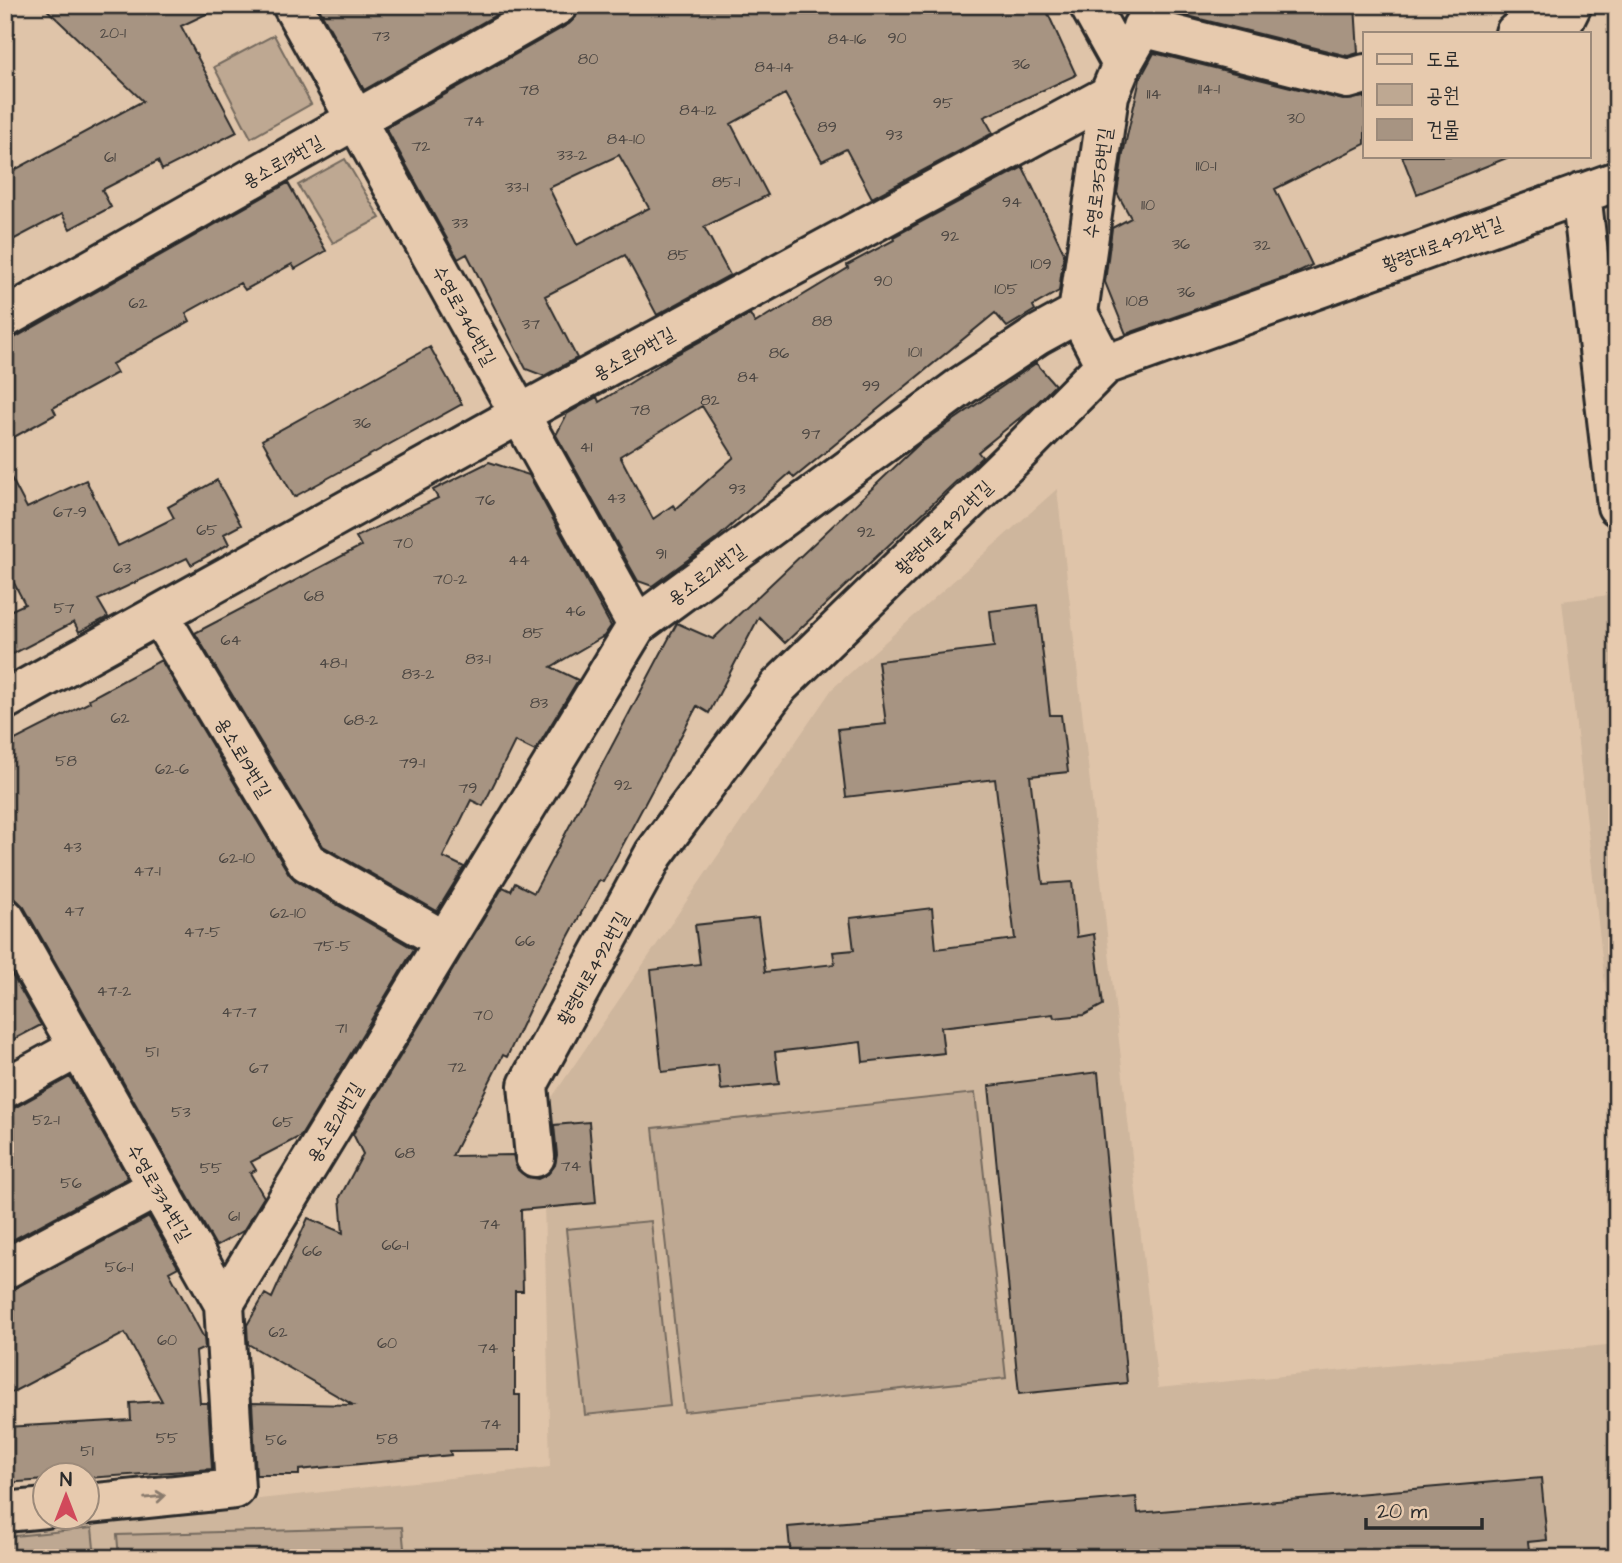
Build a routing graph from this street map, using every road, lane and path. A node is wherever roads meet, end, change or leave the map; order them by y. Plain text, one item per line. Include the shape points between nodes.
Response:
1 (292, 5) edge
2 (558, 5) edge
3 (1089, 5) edge
4 (1572, 5) edge
5 (1149, 16) edge
6 (1519, 32) edge
7 (1356, 77) edge
8 (1116, 79) junction
9 (356, 120) junction
10 (1617, 181) edge
11 (1581, 193) junction
12 (1078, 313) junction
13 (5, 318) edge
14 (1105, 365) junction
15 (520, 414) junction
16 (1617, 506) edge
17 (159, 615) junction
18 (638, 625) junction
19 (5, 700) edge
20 (5, 918) edge
21 (445, 941) junction
22 (79, 1048) junction
23 (5, 1088) edge
24 (535, 1157) dead end
25 (158, 1187) junction
26 (5, 1269) edge
27 (223, 1304) junction
28 (102, 1503) edge
29 (32, 1509) edge
30 (5, 1512) edge

1 - 9 street, 수영로346번길
2 - 9 street, 용소로13번길
3 - 8 street
4 - 6 street via 1565,19
5 - 7 street
5 - 8 street
8 - 12 street, 수영로358번길
8 - 15 street, 용소로19번길
9 - 13 street, 용소로13번길
9 - 15 street, 수영로346번길
10 - 11 street, 황령대로492번길
11 - 14 street, 황령대로492번길
11 - 16 street
12 - 14 street
12 - 18 street, 용소로21번길 via 963,385
14 - 24 street, 황령대로492번길 via 779,687 654,854 528,1085
15 - 17 street, 용소로19번길
15 - 18 street, 수영로346번길
17 - 19 street, 용소로19번길
17 - 21 street, 용소로19번길 via 307,862
18 - 21 street, 용소로21번길
20 - 22 street, 수영로334번길
21 - 27 street, 용소로21번길
22 - 23 street
22 - 25 street, 수영로334번길
25 - 26 street
25 - 27 street, 수영로334번길
28 -> 27 street, 수영로334번길 via 235,1489
29 - 30 street

